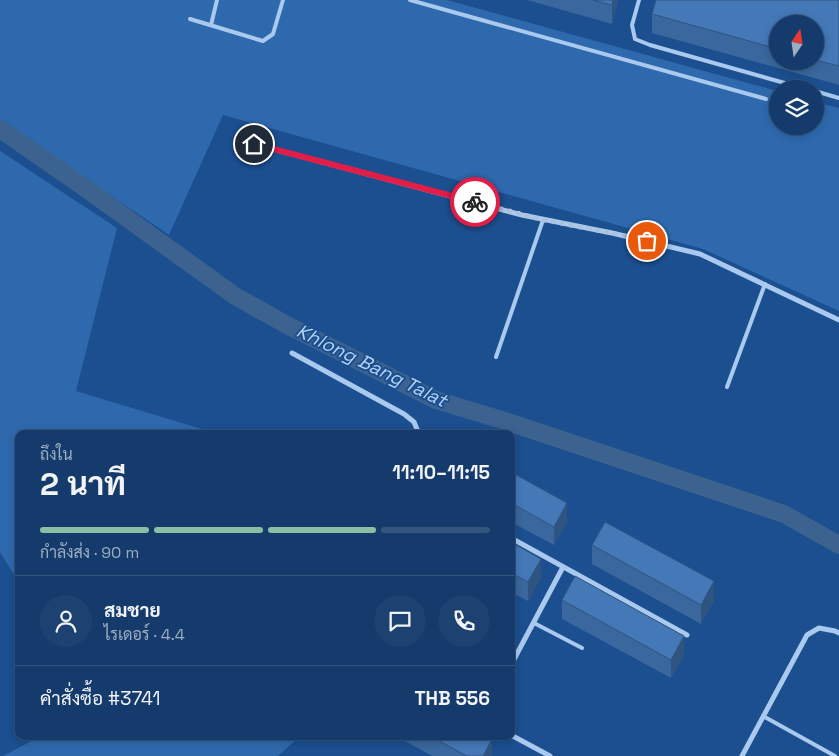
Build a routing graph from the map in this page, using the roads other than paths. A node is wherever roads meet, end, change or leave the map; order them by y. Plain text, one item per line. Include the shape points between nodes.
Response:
1 (217, 0) edge
2 (284, 0) edge
3 (410, 0) edge
4 (639, 0) edge
5 (190, 20) dead end
6 (211, 25) junction
7 (773, 80) edge
8 (824, 94) edge
9 (839, 98) edge
10 (766, 99) dead end
11 (254, 144) dead end
12 (544, 220) junction
13 (765, 284) junction
14 (839, 320) edge
15 (292, 353) dead end
16 (496, 357) dead end
17 (727, 387) dead end
18 (417, 430) edge
19 (515, 540) edge
20 (563, 567) junction
21 (534, 623) junction
22 (839, 632) edge
23 (687, 635) dead end
24 (582, 648) dead end
25 (515, 658) edge
26 (763, 716) junction
27 (515, 738) edge
28 (547, 755) edge
29 (742, 756) edge
30 (835, 756) edge

1 - 6 lane
2 - 6 lane via 273,34 263,40
3 - 10 lane
4 - 7 lane via 632,25 635,39
5 - 6 lane
8 - 9 lane
11 - 12 street
12 - 13 street via 700,254
12 - 16 lane
13 - 14 street
13 - 17 lane
15 - 18 street via 404,414 414,422
19 - 20 street
20 - 21 street
20 - 23 street
21 - 24 lane
21 - 25 street
22 - 26 street via 819,628 807,635
26 - 29 street
26 - 30 lane
27 - 28 street

